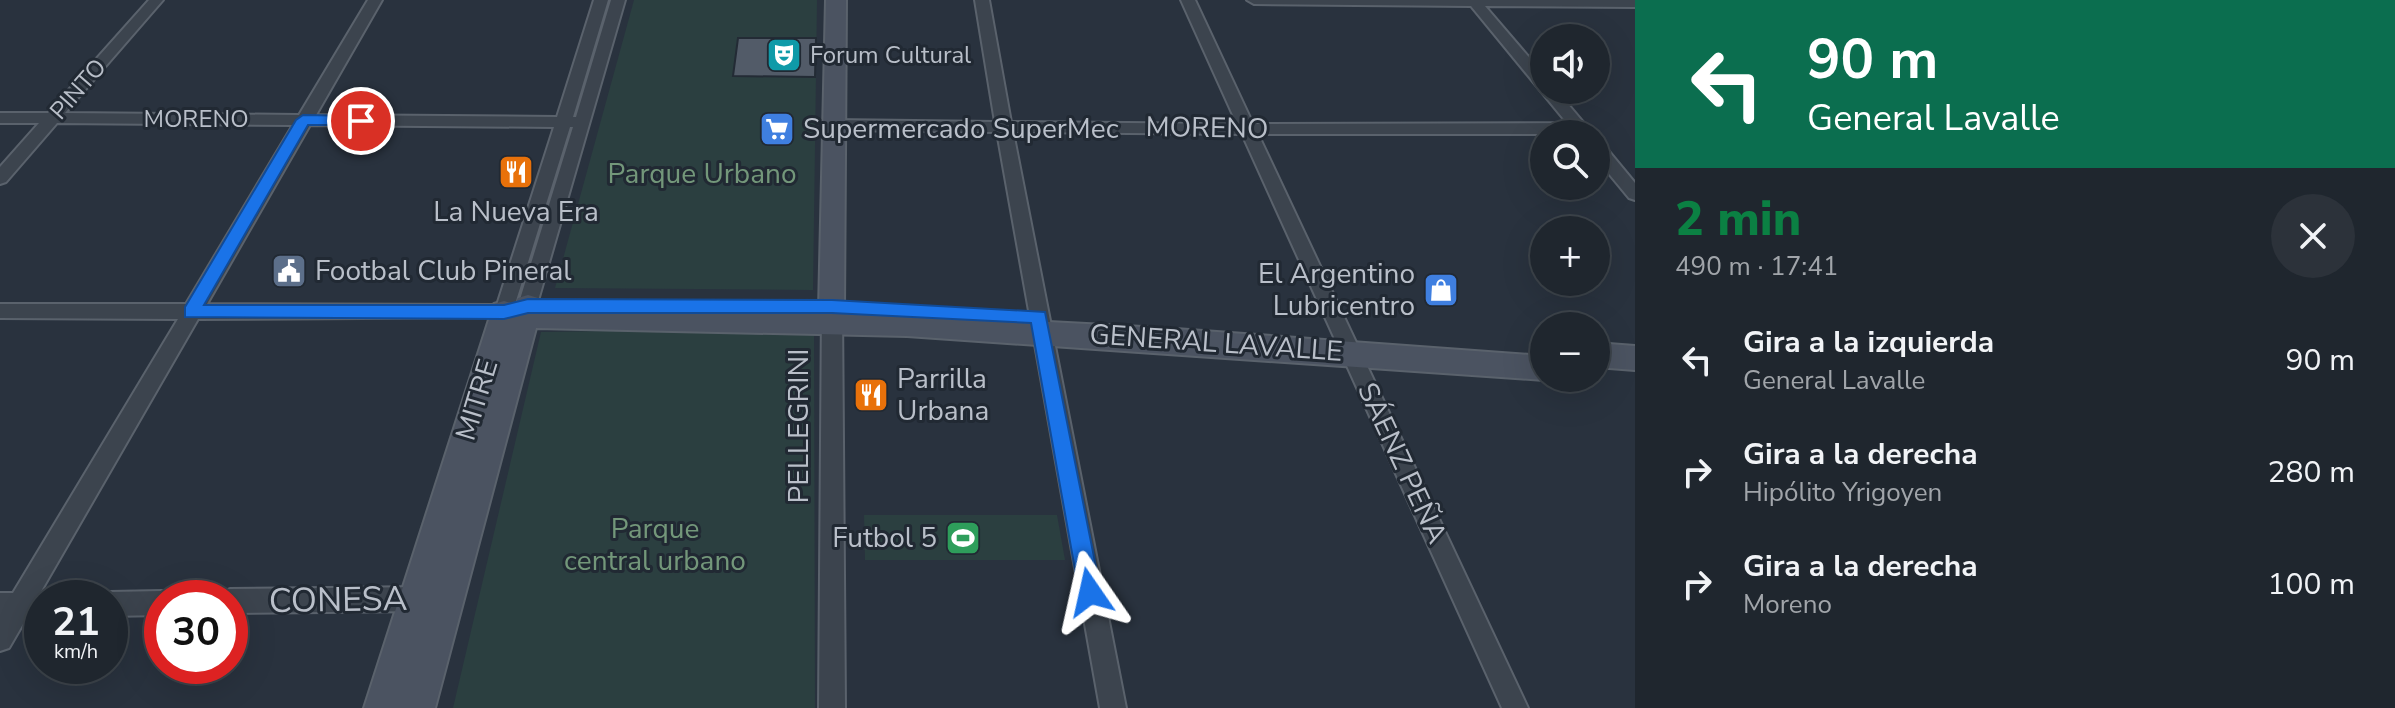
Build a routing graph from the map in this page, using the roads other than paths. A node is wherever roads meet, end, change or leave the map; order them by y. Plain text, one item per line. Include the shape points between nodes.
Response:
1 (156, 0) edge
2 (375, 0) edge
3 (601, 0) edge
4 (618, 0) edge
5 (836, 0) edge
6 (982, 0) edge
7 (1188, 0) edge
8 (1254, 0) edge
9 (1474, 1) edge
10 (1635, 3) edge
11 (1530, 68) edge
12 (1560, 104) edge
13 (0, 118) edge
14 (53, 118) junction
15 (303, 120) junction
16 (1573, 120) edge
17 (563, 122) junction
18 (584, 122) junction
19 (1006, 124) junction
20 (834, 125) junction
21 (1247, 129) junction
22 (1530, 131) edge
23 (1610, 164) edge
24 (0, 178) edge
25 (1635, 194) edge
26 (0, 311) edge
27 (191, 312) junction
28 (519, 312) junction
29 (832, 314) junction
30 (1039, 324) junction
31 (1348, 345) junction
32 (1530, 351) edge
33 (1610, 356) edge
34 (1635, 358) edge
35 (1530, 366) edge
36 (1610, 372) edge
37 (1635, 374) edge
38 (431, 600) junction
39 (248, 601) edge
40 (21, 605) edge
41 (0, 639) edge
42 (384, 708) edge
43 (415, 708) edge
44 (832, 708) edge
45 (1113, 708) edge
46 (1515, 708) edge

1 - 14 street, PINTO
2 - 15 street
3 - 17 street, MITRE
4 - 18 street, MITRE
5 - 20 main road, PELLEGRINI
6 - 19 street
7 - 21 street, SÁENZ PEÑA
8 - 9 street
9 - 10 street
9 - 11 street
12 - 16 street
13 - 14 street, MORENO
14 - 15 street, MORENO
14 - 24 street, PINTO
15 - 17 street, MORENO
15 - 27 street
17 - 18 street, MORENO
17 - 28 street, MITRE
18 - 28 street, MITRE
19 - 20 street, MORENO
19 - 21 street, MORENO
19 - 30 street
20 - 29 main road, PELLEGRINI
21 - 22 street, MORENO
21 - 31 street, SÁENZ PEÑA
23 - 25 street
26 - 27 street, GENERAL LAVALLE
27 - 28 street, GENERAL LAVALLE
27 - 40 street
28 - 29 main road, GENERAL LAVALLE
28 - 38 main road, MITRE
29 - 30 main road, GENERAL LAVALLE
29 - 44 street, PELLEGRINI
30 - 31 main road, GENERAL LAVALLE
30 - 45 street
31 - 32 main road, GENERAL LAVALLE
31 - 35 main road, GENERAL LAVALLE
31 - 46 street, SÁENZ PEÑA
33 - 34 main road
36 - 37 main road
38 - 39 street, CONESA
38 - 42 main road, MITRE
38 - 43 main road, MITRE
40 - 41 street

